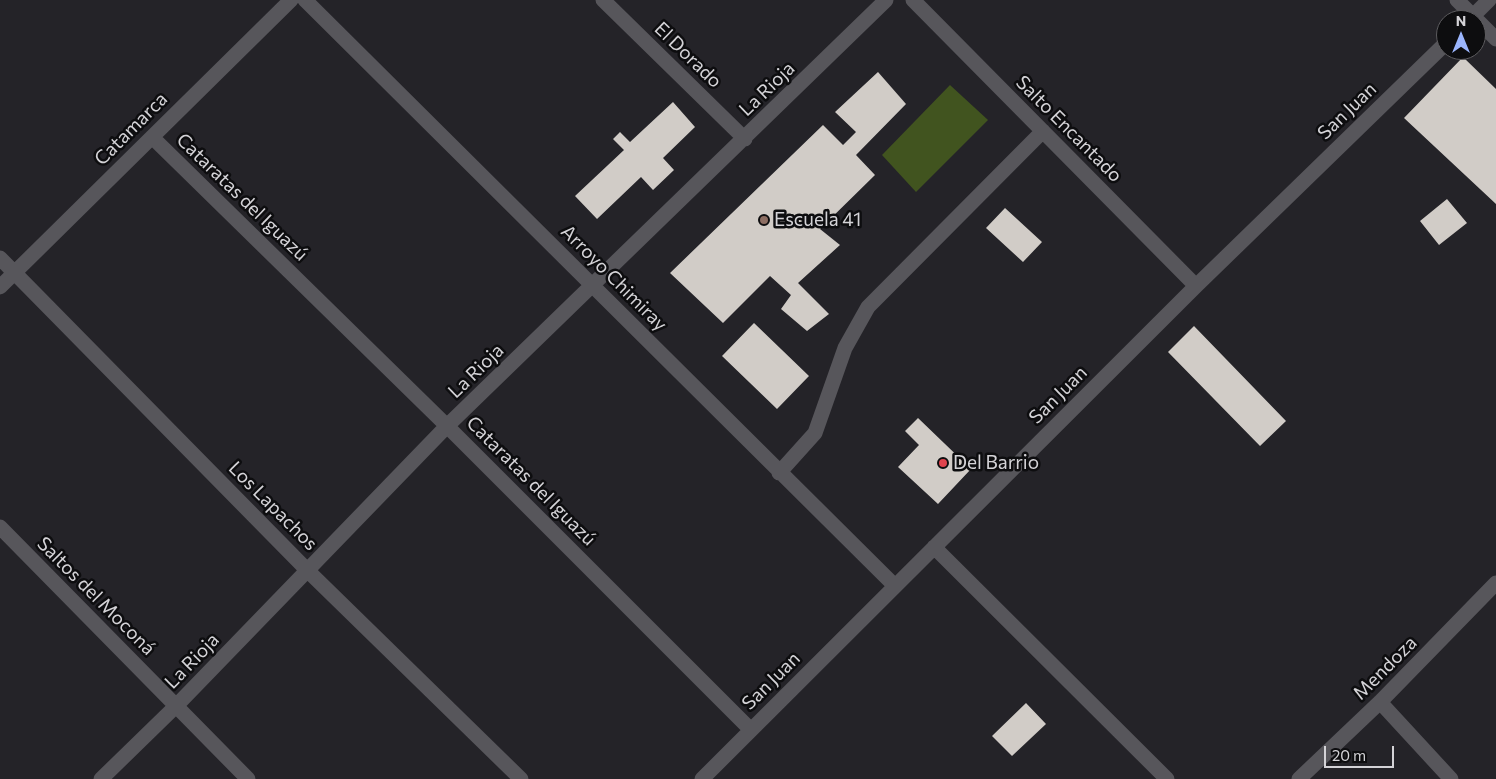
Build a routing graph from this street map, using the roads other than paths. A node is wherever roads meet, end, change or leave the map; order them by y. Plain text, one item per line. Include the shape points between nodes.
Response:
1 (291, 0) edge
2 (305, 0) edge
3 (604, 0) edge
4 (886, 0) edge
5 (913, 0) edge
6 (1457, 0) edge
7 (1490, 0) edge
8 (1465, 10) edge
9 (1479, 10) edge
10 (1486, 31) edge
11 (1496, 39) edge
12 (1436, 53) edge
13 (1043, 131) junction
14 (152, 137) junction
15 (745, 139) junction
16 (0, 258) edge
17 (15, 273) junction
18 (594, 285) junction
19 (1196, 286) junction
20 (0, 287) edge
21 (448, 426) junction
22 (779, 473) junction
23 (0, 527) edge
24 (934, 547) junction
25 (308, 570) junction
26 (1496, 583) edge
27 (895, 586) junction
28 (1380, 702) junction
29 (176, 706) junction
30 (751, 730) junction
31 (101, 779) edge
32 (248, 779) edge
33 (521, 779) edge
34 (702, 779) edge
35 (1168, 779) edge
36 (1299, 779) edge
37 (1451, 779) edge

1 - 14 street, Catamarca
2 - 18 street, Arroyo Chimiray
3 - 15 street, El Dorado
4 - 15 street, La Rioja
5 - 13 street, Salto Encantado
6 - 8 street
7 - 9 street
10 - 11 street
12 - 19 street, San Juan
13 - 19 street, Salto Encantado
13 - 22 street via 868,307 845,348 815,433
14 - 17 street, Catamarca
14 - 21 street, Cataratas del Iguazú
15 - 18 street, La Rioja
16 - 17 street, Los Lapachos
17 - 20 street, Catamarca
17 - 25 street, Los Lapachos
18 - 21 street, La Rioja
18 - 22 street, Arroyo Chimiray
19 - 24 street, San Juan
21 - 25 street, La Rioja
21 - 30 street, Cataratas del Iguazú
22 - 27 street, Arroyo Chimiray
23 - 29 street, Saltos del Moconá
24 - 27 street, San Juan
24 - 35 street
25 - 29 street, La Rioja
25 - 33 street, Los Lapachos
26 - 28 street, Mendoza
27 - 30 street, San Juan
28 - 36 street, Mendoza
28 - 37 street
29 - 31 street, La Rioja
29 - 32 street, Saltos del Moconá
30 - 34 street, San Juan

